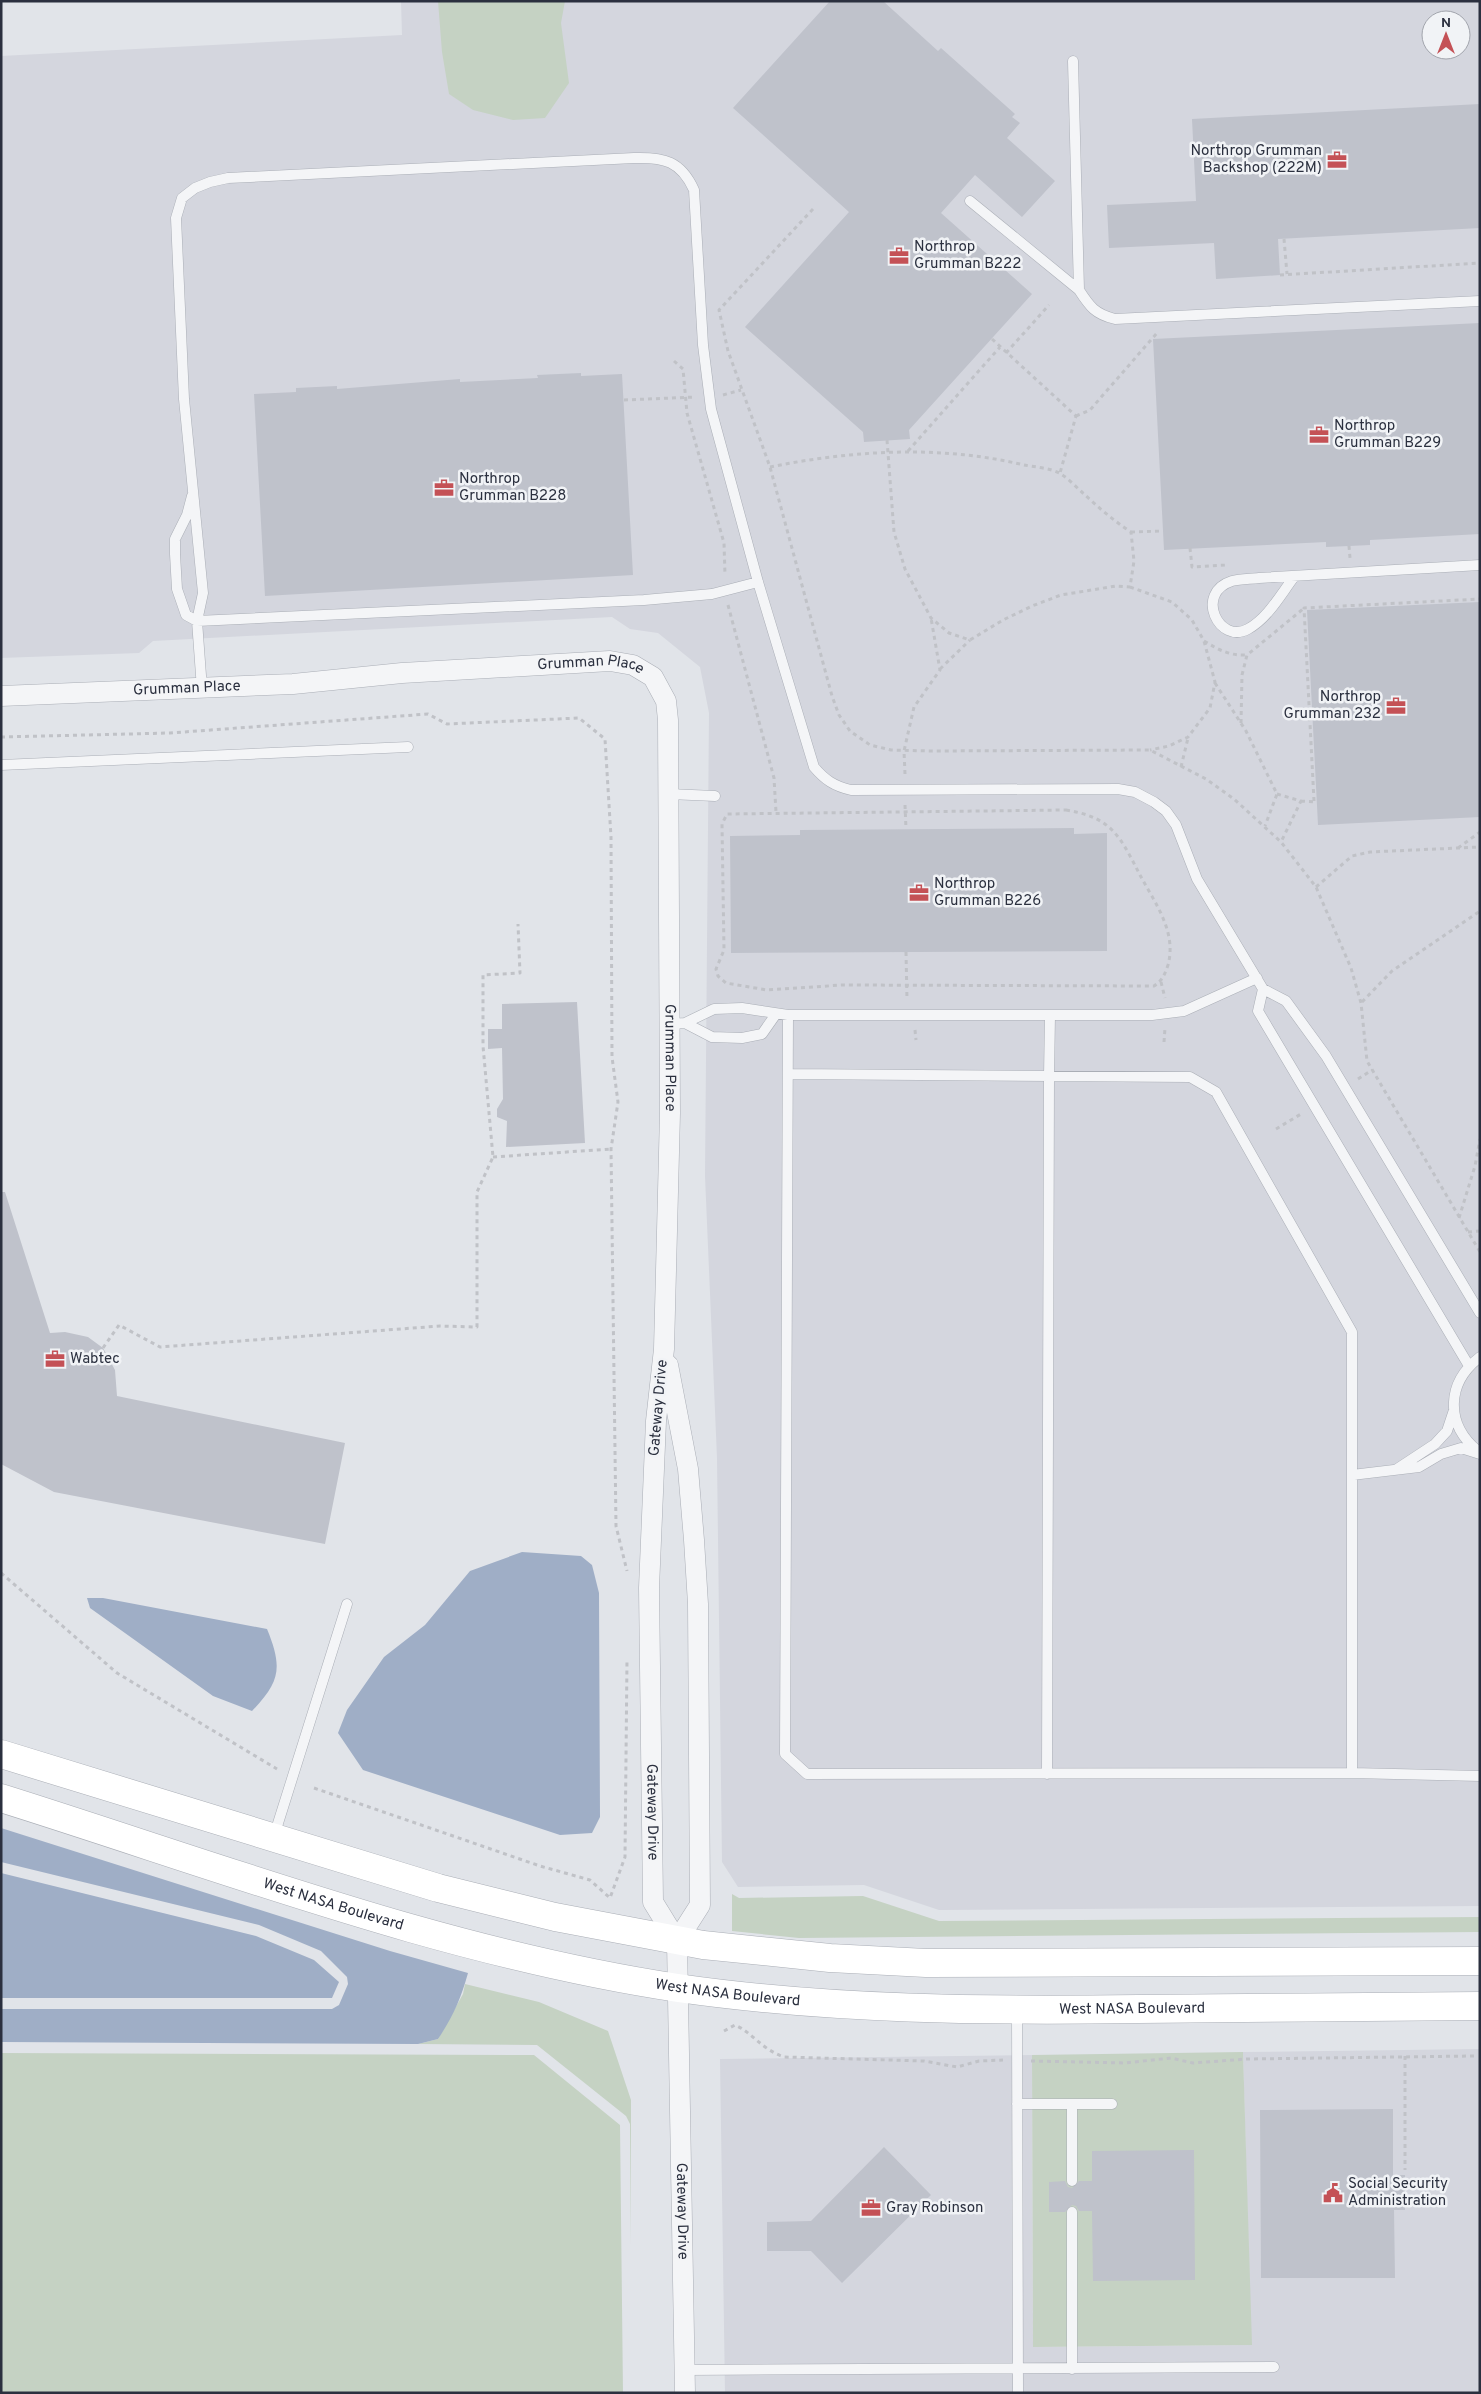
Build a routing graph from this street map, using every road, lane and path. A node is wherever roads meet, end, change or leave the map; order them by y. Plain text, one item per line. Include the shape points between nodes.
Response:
1 (1073, 61) dead end
2 (970, 201) dead end
3 (813, 209) dead end
4 (1284, 239) dead end
5 (1480, 263) edge
6 (1287, 274) dead end
7 (1280, 276) dead end
8 (1079, 290) junction
9 (1480, 301) edge
10 (1049, 305) dead end
11 (1167, 333) dead end
12 (992, 339) dead end
13 (1000, 347) junction
14 (1006, 353) junction
15 (674, 360) dead end
16 (742, 390) junction
17 (720, 396) dead end
18 (697, 397) dead end
19 (686, 398) junction
20 (624, 400) dead end
21 (1076, 416) junction
22 (887, 440) dead end
23 (907, 451) junction
24 (887, 452) junction
25 (770, 467) junction
26 (1060, 473) junction
27 (193, 490) junction
28 (1163, 531) dead end
29 (1131, 532) junction
30 (1349, 546) dead end
31 (1350, 558) dead end
32 (1480, 565) edge
33 (726, 577) dead end
34 (1294, 577) junction
35 (758, 582) junction
36 (1130, 587) junction
37 (1480, 599) edge
38 (727, 602) dead end
39 (1304, 608) junction
40 (931, 618) junction
41 (197, 622) junction
42 (970, 640) junction
43 (1204, 641) junction
44 (1247, 655) junction
45 (940, 670) junction
46 (1215, 682) junction
47 (202, 689) junction
48 (1, 696) edge
49 (1241, 723) junction
50 (1, 737) edge
51 (1188, 737) junction
52 (408, 747) dead end
53 (1150, 750) junction
54 (904, 751) junction
55 (1, 765) edge
56 (1181, 767) junction
57 (905, 780) dead end
58 (669, 794) junction
59 (1277, 794) junction
60 (714, 796) dead end
61 (1301, 801) junction
62 (906, 804) dead end
63 (776, 812) junction
64 (906, 812) junction
65 (1265, 826) junction
66 (906, 829) dead end
67 (1480, 832) edge
68 (1281, 842) junction
69 (1480, 847) edge
70 (1457, 848) junction
71 (1316, 887) junction
72 (1480, 911) edge
73 (518, 924) dead end
74 (906, 952) dead end
75 (1257, 978) junction
76 (1161, 982) junction
77 (907, 985) junction
78 (1263, 989) junction
79 (1166, 1000) dead end
80 (907, 1001) dead end
81 (1361, 1003) junction
82 (776, 1014) junction
83 (788, 1014) junction
84 (1050, 1015) junction
85 (678, 1023) junction
86 (1165, 1025) dead end
87 (1164, 1042) dead end
88 (1372, 1070) junction
89 (788, 1074) junction
90 (1048, 1077) junction
91 (1353, 1082) dead end
92 (1308, 1110) dead end
93 (1276, 1129) dead end
94 (1480, 1139) edge
95 (611, 1149) junction
96 (493, 1157) junction
97 (1459, 1218) junction
98 (1480, 1231) edge
99 (1467, 1232) junction
100 (1480, 1252) edge
101 (1480, 1313) edge
102 (104, 1348) dead end
103 (664, 1349) junction
104 (1480, 1357) edge
105 (1469, 1366) junction
106 (1454, 1409) junction
107 (1480, 1453) edge
108 (1396, 1470) junction
109 (1352, 1475) junction
110 (1, 1572) edge
111 (628, 1573) dead end
112 (346, 1604) dead end
113 (627, 1651) dead end
114 (1, 1754) edge
115 (277, 1768) dead end
116 (1352, 1773) junction
117 (1047, 1774) junction
118 (1480, 1776) edge
119 (314, 1788) dead end
120 (1, 1798) edge
121 (273, 1837) junction
122 (677, 1941) junction
123 (1480, 1961) edge
124 (678, 1988) junction
125 (1480, 2006) edge
126 (1018, 2010) junction
127 (724, 2031) dead end
128 (1405, 2056) junction
129 (1474, 2056) dead end
130 (1017, 2059) junction
131 (1017, 2104) junction
132 (1072, 2104) junction
133 (1112, 2104) dead end
134 (1405, 2170) dead end
135 (1072, 2181) dead end
136 (1072, 2212) dead end
137 (1274, 2368) dead end
138 (1072, 2369) junction
139 (685, 2370) junction
140 (1017, 2370) junction
141 (685, 2393) edge
142 (1018, 2393) edge

1 - 8 lane
2 - 8 lane
3 - 16 path via 719,310 728,351
4 - 6 path
5 - 7 path
8 - 9 lane via 1099,315 1115,319
10 - 14 path
11 - 21 path via 1157,333 1090,410
12 - 13 path
13 - 14 path
13 - 23 path
14 - 21 path
15 - 19 path via 684,369
16 - 17 path
16 - 25 path
18 - 19 path
19 - 20 path
19 - 33 path via 687,413 724,543
21 - 26 path
22 - 24 path
23 - 24 path
23 - 26 path via 967,454
24 - 25 path via 801,460
24 - 40 path via 894,532 905,568
25 - 54 path via 839,715 850,731 870,745
26 - 29 path
27 - 35 lane via 184,399 176,218 182,198 195,188 228,178 656,157 674,164 687,174 694,190 703,345 711,409
27 - 41 lane via 202,593
27 - 41 lane via 187,515 175,539 175,554 177,589 186,614
28 - 29 path
29 - 36 path via 1134,560
30 - 31 path
32 - 34 lane
34 - 34 lane via 1232,581 1218,589 1212,602 1214,616 1223,627 1236,633 1248,630 1265,615
35 - 41 lane via 712,594 644,600
35 - 75 lane via 806,747 814,767 823,778 834,786 851,790 1118,789 1135,792 1166,811 1176,825 1197,879
36 - 42 path via 1116,586 1061,595 1010,616
36 - 43 path via 1172,602 1192,620
37 - 39 path
38 - 63 path via 774,778
39 - 44 path
39 - 61 path via 1315,802
40 - 42 path via 949,633
40 - 45 path
41 - 47 lane
42 - 45 path
43 - 44 path via 1235,656
43 - 46 path
44 - 49 path via 1242,675
45 - 54 path via 914,707
46 - 49 path
46 - 51 path via 1210,708
47 - 48 street, Grumman Place
47 - 58 street, Grumman Place via 596,661 623,662 653,677 666,701
49 - 59 path
50 - 95 path via 170,733 428,714 447,724 579,718 605,739 611,837 612,1057 618,1102
51 - 53 path
51 - 56 path
52 - 55 lane
53 - 54 path
53 - 56 path
54 - 57 path
56 - 65 path via 1234,799
58 - 60 lane
58 - 85 street, Grumman Place
59 - 61 path
59 - 65 path
61 - 68 path
62 - 64 path
63 - 64 path
63 - 77 path via 735,813 724,817 724,950 716,968 718,976 726,983 767,990
64 - 66 path
64 - 76 path via 1066,810 1103,822 1123,844 1162,914 1170,937 1171,953
65 - 68 path
67 - 70 path
68 - 71 path
69 - 70 path
70 - 71 path via 1370,852 1352,856
71 - 81 path via 1351,968
72 - 81 path via 1392,971
73 - 96 path via 520,973 483,975 484,1046
74 - 77 path
75 - 78 lane
75 - 84 lane via 1184,1010 1152,1014
76 - 77 path via 1140,988
76 - 79 path
77 - 80 path
78 - 101 lane via 1286,1001 1326,1056
78 - 105 lane via 1258,1011
81 - 88 path via 1367,1060
82 - 83 lane
82 - 85 lane via 742,1008 714,1009
82 - 85 lane via 762,1034 742,1038 712,1037
83 - 84 lane
83 - 89 lane
84 - 90 lane
85 - 103 street, Grumman Place
86 - 87 path
88 - 91 path
88 - 97 path
89 - 90 lane
89 - 117 lane via 785,1754 807,1774
90 - 109 lane via 1190,1077 1216,1092 1352,1332
90 - 117 lane
92 - 93 path
94 - 97 path
95 - 96 path
95 - 111 path via 616,1526
96 - 102 path via 477,1192 477,1327 440,1326 160,1347 119,1326
97 - 99 path
98 - 99 path
99 - 100 path
103 - 122 street, Gateway Drive via 656,1422 649,1588 653,1902
103 - 122 street, Gateway Drive via 688,1469 698,1604 700,1905
104 - 105 lane
105 - 106 lane via 1460,1379
106 - 107 lane via 1458,1427 1468,1443
106 - 108 lane via 1447,1431 1435,1444
107 - 108 lane via 1460,1448 1441,1454 1419,1467
108 - 109 lane
109 - 116 lane
110 - 115 path via 117,1673
112 - 121 lane
113 - 119 path via 624,1856 610,1898 590,1880 540,1866
114 - 121 main road
116 - 117 lane
116 - 118 lane
120 - 124 main road, West NASA Boulevard via 448,1939 556,1965
121 - 122 main road via 496,1903
122 - 123 main road via 830,1958 926,1964
122 - 124 street, Gateway Drive
124 - 126 main road, West NASA Boulevard via 860,2005
124 - 139 street, Gateway Drive
125 - 126 main road, West NASA Boulevard
126 - 130 lane
127 - 130 path via 735,2026 743,2029 769,2051 784,2056 924,2060 957,2067 979,2060
128 - 129 path
128 - 130 path via 1193,2063 1171,2058 1125,2063
128 - 134 path
130 - 131 lane
131 - 132 lane
131 - 140 lane
132 - 133 lane
132 - 135 lane
136 - 138 lane
137 - 138 lane
138 - 140 lane
139 - 140 lane
139 - 141 street, Gateway Drive
140 - 142 lane

